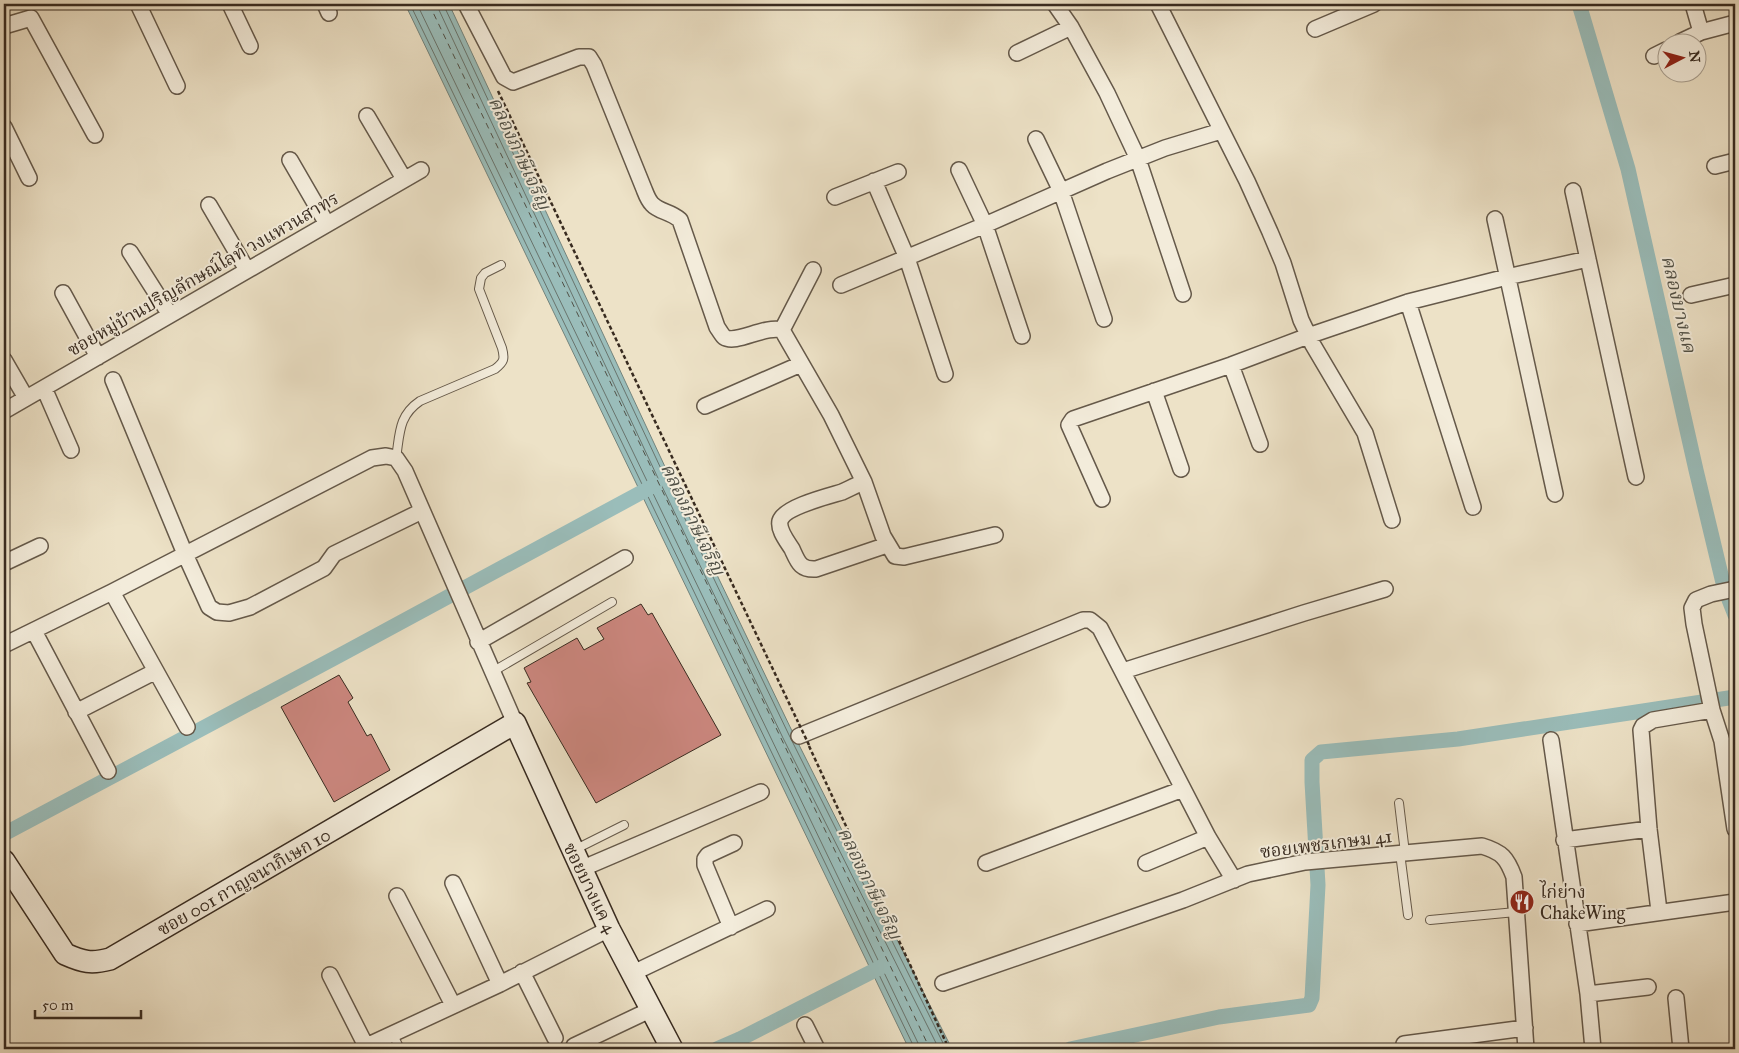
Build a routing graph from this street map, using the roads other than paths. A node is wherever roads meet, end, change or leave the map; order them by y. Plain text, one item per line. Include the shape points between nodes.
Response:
1 (138, 4) edge
2 (230, 4) edge
3 (466, 4) edge
4 (1055, 4) edge
5 (1158, 4) edge
6 (1374, 4) edge
7 (1694, 4) edge
8 (1735, 23) edge
9 (4, 26) edge
10 (1071, 28) junction
11 (1315, 29) dead end
12 (1701, 32) joint
13 (250, 46) dead end
14 (1017, 53) dead end
15 (177, 86) dead end
16 (368, 116) dead end
17 (4, 127) edge
18 (1222, 131) junction
19 (94, 134) dead end
20 (1036, 139) dead end
21 (1138, 159) junction
22 (290, 160) dead end
23 (1735, 161) edge
24 (1715, 166) dead end
25 (421, 170) dead end
26 (959, 170) dead end
27 (898, 172) dead end
28 (29, 178) dead end
29 (404, 179) junction
30 (874, 181) junction
31 (1061, 191) junction
32 (1573, 191) dead end
33 (835, 197) dead end
34 (209, 205) dead end
35 (1494, 219) dead end
36 (327, 224) junction
37 (985, 225) junction
38 (130, 252) dead end
39 (907, 258) junction
40 (1588, 259) junction
41 (500, 266) dead end
42 (247, 270) junction
43 (813, 270) dead end
44 (1507, 277) junction
45 (841, 285) dead end
46 (1735, 285) edge
47 (63, 293) dead end
48 (1183, 294) dead end
49 (1691, 295) dead end
50 (1408, 302) junction
51 (170, 315) junction
52 (1104, 319) dead end
53 (782, 330) junction
54 (1022, 336) dead end
55 (1308, 336) junction
56 (98, 356) junction
57 (4, 360) edge
58 (801, 364) junction
59 (1231, 365) junction
60 (945, 374) dead end
61 (113, 380) dead end
62 (44, 388) junction
63 (1154, 391) junction
64 (26, 398) junction
65 (705, 406) dead end
66 (4, 411) edge
67 (1260, 444) dead end
68 (71, 450) dead end
69 (396, 458) junction
70 (1182, 469) dead end
71 (1636, 477) dead end
72 (864, 482) junction
73 (1555, 494) dead end
74 (1102, 498) dead end
75 (1473, 508) dead end
76 (422, 511) junction
77 (1392, 520) dead end
78 (995, 535) dead end
79 (887, 545) junction
80 (40, 546) dead end
81 (185, 554) junction
82 (626, 558) dead end
83 (4, 563) edge
84 (1385, 588) dead end
85 (1735, 589) edge
86 (112, 592) junction
87 (612, 602) dead end
88 (34, 631) junction
89 (478, 642) junction
90 (4, 646) edge
91 (156, 671) junction
92 (1123, 671) junction
93 (492, 672) junction
94 (1712, 710) junction
95 (76, 712) junction
96 (515, 723) junction
97 (188, 727) dead end
98 (802, 735) road end
99 (1551, 740) dead end
100 (108, 771) dead end
101 (1182, 790) junction
102 (760, 792) dead end
103 (1399, 803) dead end
104 (624, 825) dead end
105 (1649, 829) junction
106 (1735, 829) edge
107 (1208, 837) junction
108 (1564, 840) junction
109 (734, 843) dead end
110 (1403, 853) junction
111 (576, 860) junction
112 (986, 863) dead end
113 (1146, 863) dead end
114 (6, 864) edge
115 (1234, 880) junction
116 (453, 884) dead end
117 (397, 896) dead end
118 (1735, 902) edge
119 (768, 909) dead end
120 (1659, 911) junction
121 (1516, 912) junction
122 (1408, 915) dead end
123 (1430, 920) dead end
124 (1577, 924) junction
125 (731, 927) junction
126 (609, 929) junction
127 (522, 972) junction
128 (634, 973) junction
129 (330, 975) dead end
130 (943, 983) dead end
131 (500, 984) junction
132 (1648, 987) dead end
133 (1588, 994) junction
134 (1676, 998) dead end
135 (453, 1005) junction
136 (652, 1009) junction
137 (805, 1025) dead end
138 (1525, 1028) junction
139 (392, 1033) junction
140 (555, 1038) dead end
141 (1404, 1044) dead end
142 (574, 1046) dead end
143 (363, 1048) edge
144 (400, 1049) edge
145 (672, 1049) edge
146 (817, 1049) edge
147 (1526, 1049) edge
148 (1593, 1049) edge
149 (1681, 1049) edge

1 - 15 street
2 - 13 street
3 - 53 street via 504,77 513,82 579,57 589,57 652,204 680,220 717,328 725,337 734,339 769,328
4 - 10 street
5 - 18 street
6 - 11 street
7 - 12 street
8 - 12 street
9 - 19 street via 32,18
10 - 14 street
10 - 21 street
16 - 29 street
17 - 28 street
18 - 21 street
18 - 55 street via 1270,232
20 - 31 street
21 - 31 street
21 - 48 street
22 - 36 street
23 - 24 street
25 - 29 street, ซอยหมู่บ้านปริญลักษณ์ไลท์ วงแหวนสาทร
26 - 37 street
27 - 30 street
29 - 36 street, ซอยหมู่บ้านปริญลักษณ์ไลท์ วงแหวนสาทร
30 - 33 street
30 - 39 street
31 - 37 street
31 - 52 street
32 - 40 street
34 - 42 street
35 - 44 street
36 - 42 street, ซอยหมู่บ้านปริญลักษณ์ไลท์ วงแหวนสาทร
37 - 39 street
37 - 54 street
38 - 51 street
39 - 45 street
39 - 60 street
40 - 44 street
40 - 71 street
41 - 69 lane via 480,278 479,288 502,348 502,363 410,408 402,423
42 - 51 street, ซอยหมู่บ้านปริญลักษณ์ไลท์ วงแหวนสาทร
43 - 53 street
44 - 50 street
44 - 73 street
46 - 49 street
47 - 56 street
50 - 55 street
50 - 75 street
51 - 56 street, ซอยหมู่บ้านปริญลักษณ์ไลท์ วงแหวนสาทร
53 - 58 street
55 - 59 street
55 - 77 street via 1365,432
56 - 62 street, ซอยหมู่บ้านปริญลักษณ์ไลท์ วงแหวนสาทร
57 - 64 street
58 - 65 street
58 - 72 street via 831,414
59 - 63 street
59 - 67 street
61 - 81 street
62 - 64 street, ซอยหมู่บ้านปริญลักษณ์ไลท์ วงแหวนสาทร
62 - 68 street
63 - 70 street
63 - 74 street via 1072,419 1069,425
64 - 66 street, ซอยหมู่บ้านปริญลักษณ์ไลท์ วงแหวนสาทร
69 - 76 street
69 - 81 street via 372,458
72 - 79 street
72 - 79 street via 785,514 780,527 800,566 808,570
76 - 81 street via 334,554 324,568 250,607 229,613 209,607
76 - 89 street
78 - 79 street via 904,557 895,556
80 - 83 street
81 - 86 street
82 - 89 street
84 - 92 street
85 - 94 street via 1696,600 1692,608
86 - 88 street
86 - 91 street
87 - 93 lane
88 - 90 street
88 - 95 street
89 - 93 street
91 - 95 street
91 - 97 street
92 - 98 street via 1100,628 1090,620 1083,620
92 - 101 street
93 - 96 street
94 - 105 street via 1653,720 1643,726
94 - 106 street via 1722,741
95 - 100 street
96 - 111 street, ซอยบางแค 4
96 - 114 street, ซอย 001 กาญจนาภิเษก 10 via 110,959 94,963 65,954
99 - 108 street
101 - 107 street
101 - 112 street
102 - 111 street
103 - 110 lane
104 - 111 lane
105 - 108 street
105 - 120 street
107 - 113 street
107 - 115 street
108 - 124 street
109 - 125 street via 705,859
110 - 115 street, ซอยเพชรเกษม 41 via 1305,862
110 - 121 street, ซอยเพชรเกษม 41 via 1482,846 1497,851 1508,862 1514,877
110 - 122 lane
111 - 126 street, ซอยบางแค 4
115 - 130 street, ซอยเพชรเกษม 41
116 - 131 street
117 - 135 street
118 - 120 street
119 - 125 street
120 - 124 street
121 - 123 lane
121 - 138 street, ซอยเพชรเกษม 41
124 - 133 street
125 - 128 street
126 - 127 street
126 - 128 street, ซอยบางแค 4
127 - 131 street
127 - 140 street
128 - 136 street, ซอยบางแค 4
129 - 143 street
131 - 135 street
132 - 133 street
133 - 148 street
134 - 149 street
135 - 139 street
136 - 142 street
136 - 145 street, ซอยบางแค 4
137 - 146 street
138 - 141 street
138 - 147 street, ซอยเพชรเกษม 41
139 - 143 street
139 - 144 lane

